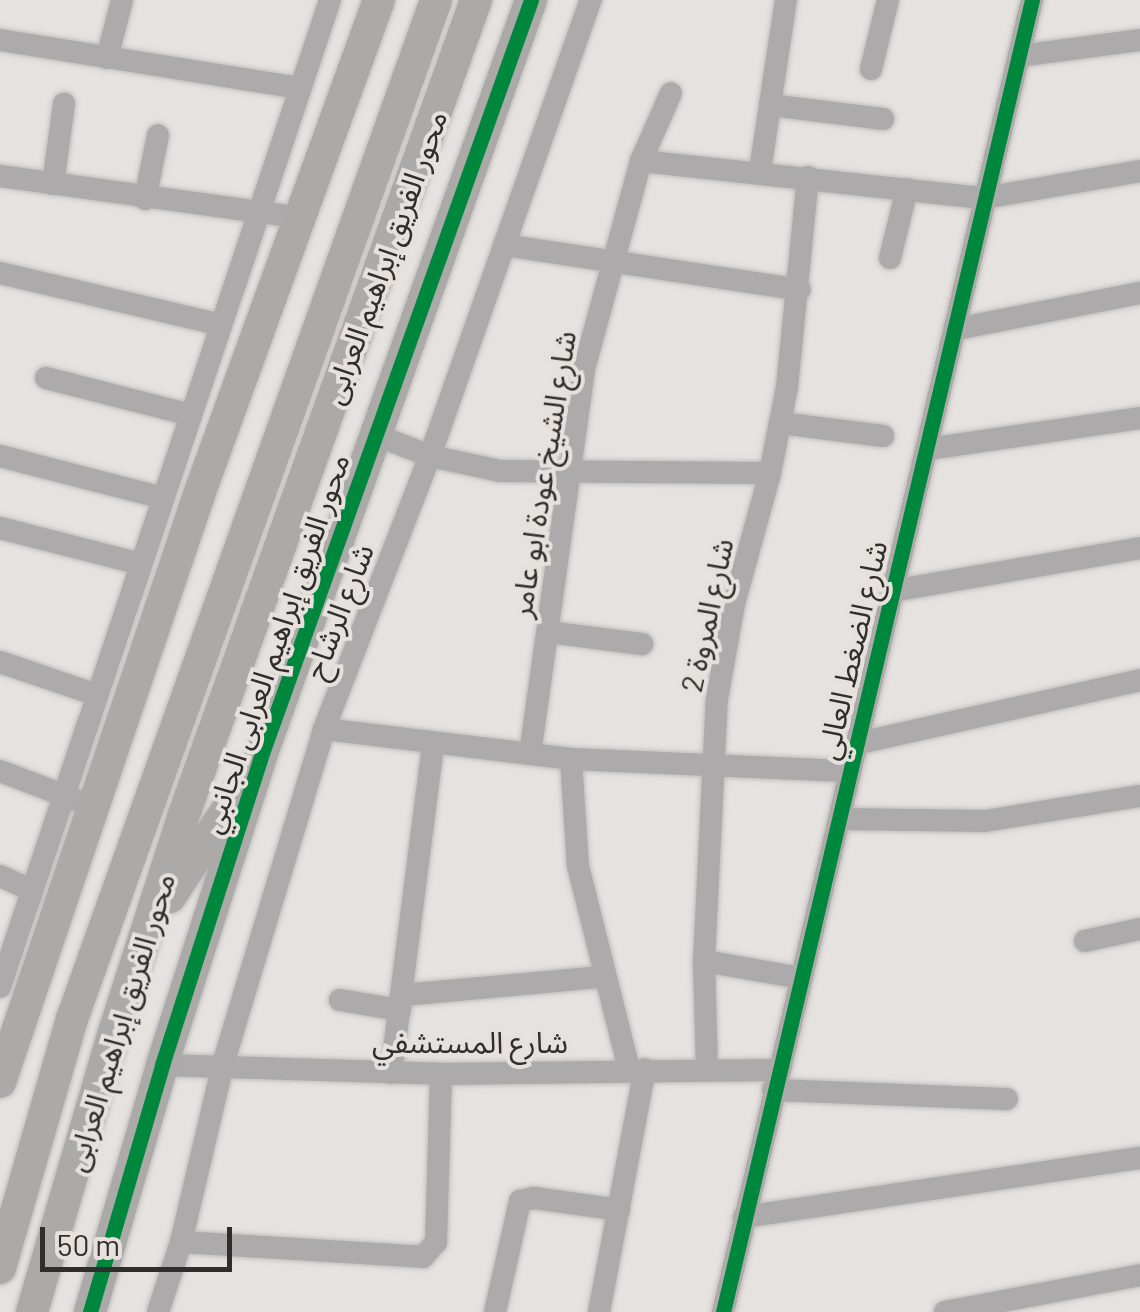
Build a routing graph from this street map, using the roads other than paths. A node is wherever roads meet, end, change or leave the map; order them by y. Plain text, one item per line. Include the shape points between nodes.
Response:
1 (122, 0) edge
2 (330, 0) edge
3 (379, 0) edge
4 (436, 0) edge
5 (476, 0) edge
6 (531, 0) edge
7 (591, 0) edge
8 (786, 0) edge
9 (888, 0) edge
10 (1032, 0) edge
11 (0, 40) edge
12 (1140, 40) edge
13 (1019, 56) junction
14 (107, 58) junction
15 (871, 69) dead end
16 (300, 88) junction
17 (671, 93) dead end
18 (64, 104) dead end
19 (770, 104) junction
20 (883, 119) dead end
21 (158, 135) dead end
22 (641, 160) junction
23 (760, 171) junction
24 (1140, 171) edge
25 (0, 176) edge
26 (808, 177) junction
27 (53, 184) junction
28 (906, 189) junction
29 (984, 198) junction
30 (145, 199) junction
31 (258, 213) junction
32 (302, 218) junction
33 (504, 245) junction
34 (890, 258) dead end
35 (610, 264) junction
36 (0, 273) edge
37 (800, 290) junction
38 (1140, 293) edge
39 (221, 325) junction
40 (956, 329) junction
41 (46, 378) dead end
42 (190, 415) junction
43 (1140, 418) edge
44 (780, 423) junction
45 (376, 435) junction
46 (883, 436) dead end
47 (928, 450) junction
48 (0, 456) edge
49 (430, 456) junction
50 (568, 471) junction
51 (770, 473) junction
52 (163, 498) junction
53 (0, 528) edge
54 (1140, 548) edge
55 (141, 564) junction
56 (892, 591) junction
57 (548, 632) junction
58 (642, 644) dead end
59 (0, 662) edge
60 (1140, 680) edge
61 (97, 695) junction
62 (324, 729) junction
63 (859, 743) junction
64 (432, 745) junction
65 (530, 754) junction
66 (260, 759) junction
67 (572, 759) junction
68 (716, 763) junction
69 (850, 770) junction
70 (0, 771) edge
71 (1140, 796) edge
72 (77, 801) junction
73 (839, 819) junction
74 (0, 876) edge
75 (32, 890) junction
76 (1140, 930) edge
77 (145, 934) junction
78 (1085, 942) dead end
79 (704, 961) junction
80 (602, 977) junction
81 (801, 978) junction
82 (0, 986) edge
83 (340, 1000) dead end
84 (402, 1003) junction
85 (224, 1064) junction
86 (162, 1065) junction
87 (637, 1069) junction
88 (706, 1070) junction
89 (390, 1073) junction
90 (440, 1074) junction
91 (776, 1080) junction
92 (0, 1082) edge
93 (1006, 1099) dead end
94 (1140, 1158) edge
95 (618, 1210) junction
96 (744, 1217) junction
97 (181, 1242) junction
98 (0, 1268) edge
99 (1140, 1276) edge
100 (32, 1312) edge
101 (90, 1312) edge
102 (158, 1312) edge
103 (495, 1312) edge
104 (599, 1312) edge
105 (723, 1312) edge
106 (945, 1312) edge

1 - 14 street
2 - 16 street
3 - 32 main road
4 - 98 main road, محور الفريق إبراهيم العرابى via 72,1019
5 - 77 main road, محور الفريق إبراهيم العرابى
6 - 45 main road, محور الفريق إبراهيم العرابى الجانبي
7 - 33 street, شارع الرشاح
8 - 19 street
9 - 15 street
10 - 13 street, شارع الضغط العالي
11 - 14 street
12 - 13 street
13 - 29 street, شارع الضغط العالي
14 - 16 street
16 - 31 street
17 - 22 street, شارع الشيخ عودة ابو عامر
18 - 27 street
19 - 20 street
19 - 23 street
21 - 30 street
22 - 23 street
22 - 35 street, شارع الشيخ عودة ابو عامر
23 - 26 street
24 - 29 street
25 - 27 street
26 - 28 street
26 - 37 street, شارع المروة 2
27 - 30 street
28 - 29 street
28 - 34 street
29 - 40 street, شارع الضغط العالي
30 - 31 street
31 - 32 street
31 - 39 street
32 - 72 main road
33 - 35 street
33 - 49 street, شارع الرشاح
35 - 37 street
35 - 50 street, شارع الشيخ عودة ابو عامر
36 - 39 street
37 - 44 street, شارع المروة 2
38 - 40 street
39 - 42 street
40 - 47 street, شارع الضغط العالي
41 - 42 street
42 - 52 street
43 - 47 street
44 - 46 street
44 - 51 street, شارع المروة 2
45 - 49 street
45 - 66 main road, محور الفريق إبراهيم العرابى الجانبي
47 - 56 street, شارع الضغط العالي
48 - 52 street
49 - 50 street via 500,471
49 - 62 street, شارع الرشاح
50 - 51 street
50 - 57 street, شارع الشيخ عودة ابو عامر
51 - 68 street, شارع المروة 2 via 727,636
52 - 55 street
53 - 55 street
54 - 56 street
55 - 61 street
56 - 63 street, شارع الضغط العالي
57 - 58 street
57 - 65 street, شارع الشيخ عودة ابو عامر
59 - 61 street
60 - 63 street
61 - 72 street
62 - 64 street
62 - 85 street, شارع الرشاح
63 - 69 street, شارع الضغط العالي
64 - 65 street
64 - 84 street
65 - 67 street
66 - 77 main road
66 - 86 main road, محور الفريق إبراهيم العرابى الجانبي
67 - 68 street
67 - 80 street via 578,866
68 - 69 street
68 - 79 street, شارع المروة 2
69 - 73 street, شارع الضغط العالي
70 - 72 street
71 - 73 street via 984,821
72 - 75 street
72 - 92 main road
73 - 81 street, شارع الضغط العالي
74 - 75 street
75 - 82 street
76 - 78 street
77 - 100 main road, محور الفريق إبراهيم العرابى
79 - 81 street
79 - 88 street, شارع المروة 2
80 - 84 street
80 - 87 street
81 - 91 street, شارع الضغط العالي
83 - 84 street
84 - 89 street
85 - 86 street, شارع المستشفي
85 - 89 street, شارع المستشفي
85 - 97 street, شارع الرشاح
86 - 101 main road, محور الفريق إبراهيم العرابى الجانبي
87 - 88 street, شارع المستشفي
87 - 90 street, شارع المستشفي
87 - 95 street
88 - 91 street, شارع المستشفي
89 - 90 street, شارع المستشفي
90 - 97 street via 436,1242 423,1257
91 - 93 street, شارع المستشفي
91 - 96 street, شارع الضغط العالي
94 - 96 street
95 - 103 street via 520,1201
95 - 104 street
96 - 105 street, شارع الضغط العالي
97 - 102 street, شارع الرشاح
99 - 106 street

